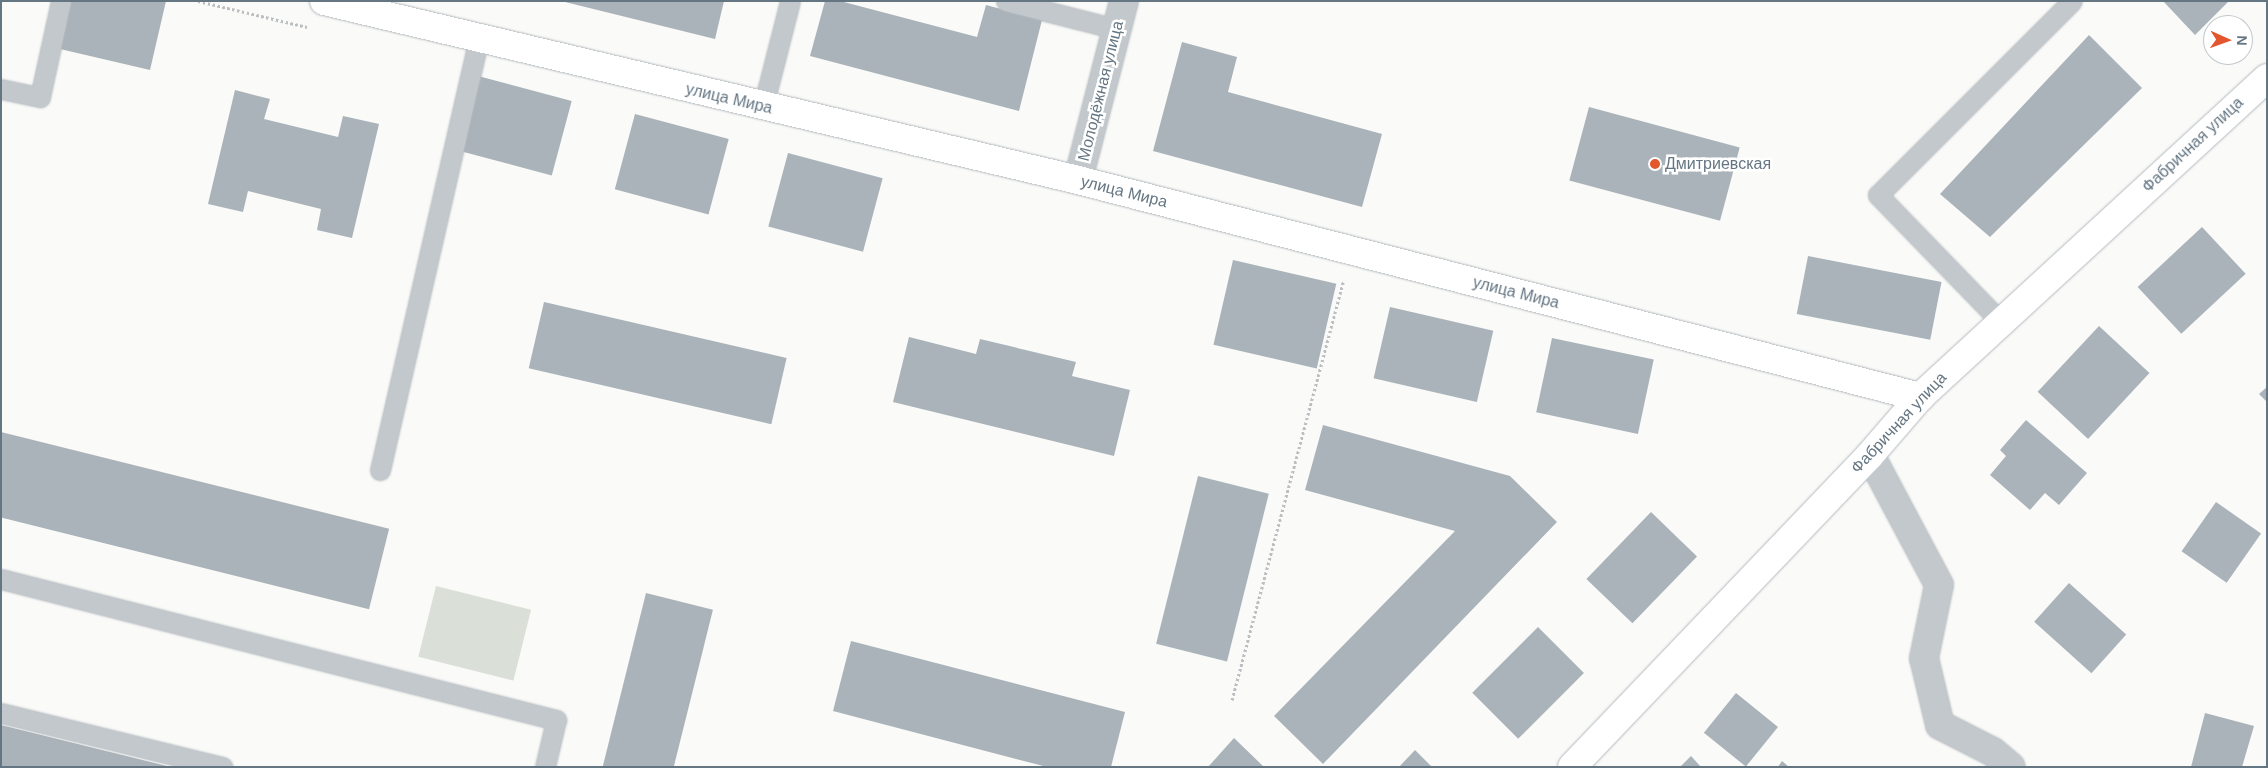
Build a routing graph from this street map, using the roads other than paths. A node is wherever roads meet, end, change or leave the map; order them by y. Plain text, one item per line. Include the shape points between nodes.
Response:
1 (60, 1) edge
2 (324, 1) edge
3 (790, 1) edge
4 (1006, 1) edge
5 (1124, 1) edge
6 (2072, 1) edge
7 (1117, 29) junction
8 (479, 39) junction
9 (2267, 78) edge
10 (1, 89) edge
11 (763, 107) junction
12 (1078, 180) junction
13 (2001, 322) junction
14 (1920, 396) junction
15 (1870, 455) junction
16 (380, 470) dead end
17 (1, 579) edge
18 (1, 712) edge
19 (222, 767) edge
20 (545, 767) edge
21 (1572, 767) edge
22 (2011, 767) edge

1 - 10 lane via 40,97
2 - 8 street, улица Мира
3 - 11 lane
4 - 7 lane
5 - 7 street, Молодёжная улица
6 - 13 lane via 1878,195
7 - 12 street, Молодёжная улица
8 - 11 street, улица Мира
8 - 16 lane
9 - 13 street, Фабричная улица
11 - 12 street, улица Мира
12 - 14 street, улица Мира
13 - 14 street, Фабричная улица
14 - 15 street, Фабричная улица
15 - 21 street, Фабричная улица
15 - 22 street via 1939,585 1924,658 1940,725 1993,752
17 - 20 lane via 556,720
18 - 19 lane

